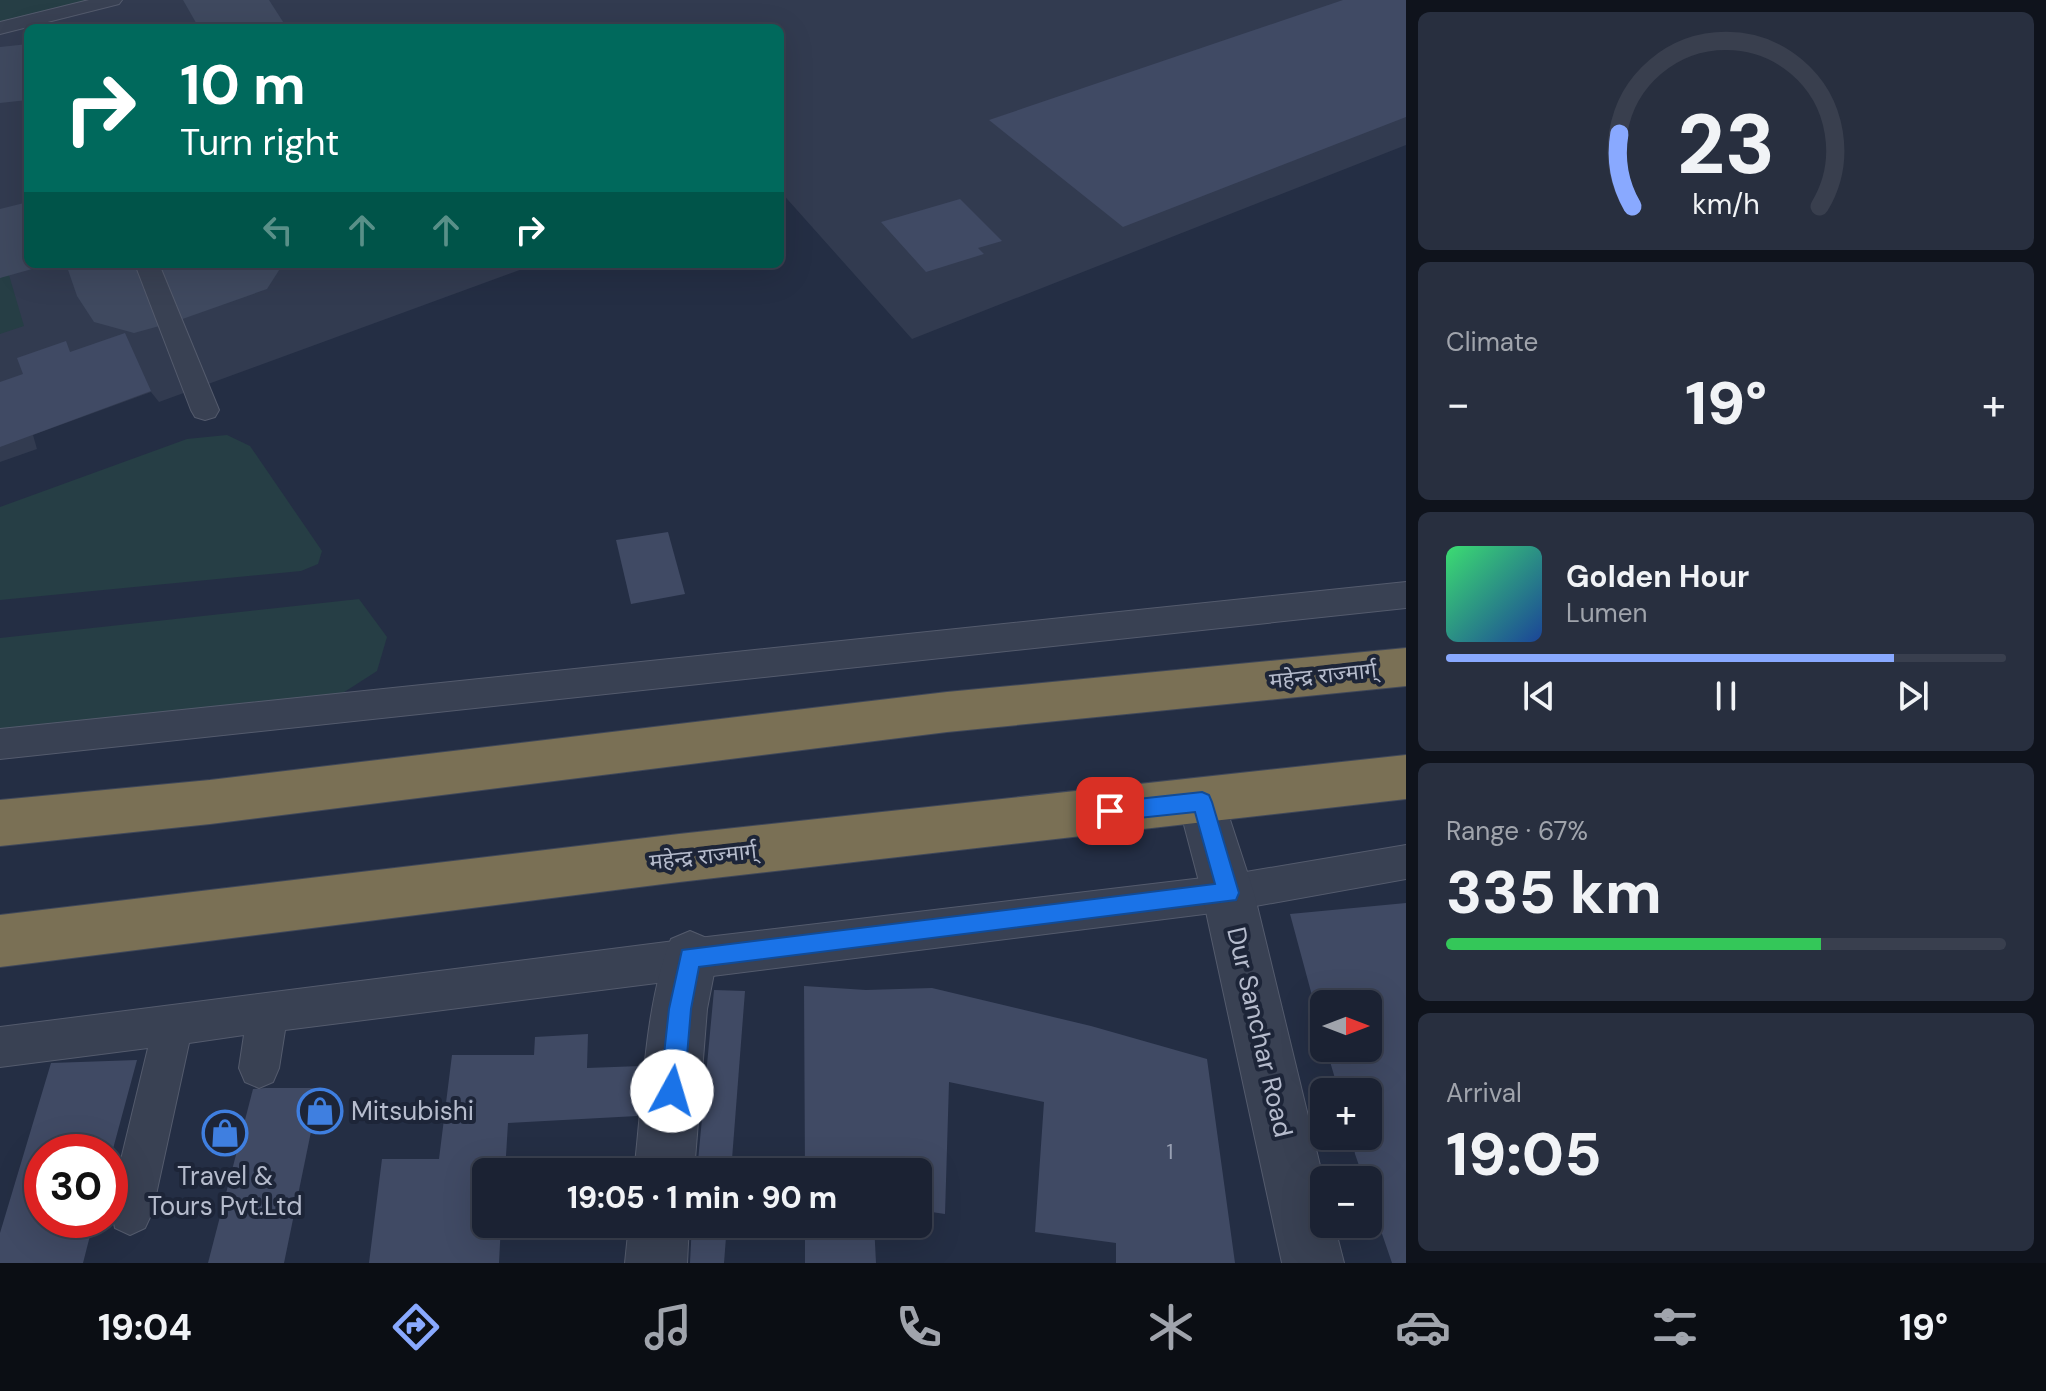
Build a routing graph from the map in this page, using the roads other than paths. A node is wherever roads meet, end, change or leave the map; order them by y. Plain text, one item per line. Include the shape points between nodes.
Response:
1 (112, 0) edge
2 (0, 28) edge
3 (148, 268) edge
4 (205, 410) dead end
5 (1406, 595) edge
6 (1406, 667) edge
7 (0, 744) edge
8 (1406, 777) edge
9 (1202, 802) junction
10 (0, 823) edge
11 (1406, 862) edge
12 (1228, 893) junction
13 (0, 941) edge
14 (690, 958) junction
15 (268, 1012) junction
16 (173, 1025) junction
17 (0, 1047) edge
18 (259, 1068) dead end
19 (665, 1158) edge
20 (130, 1213) dead end
21 (658, 1238) edge
22 (656, 1263) edge
23 (1313, 1263) edge

1 - 2 lane
3 - 4 lane via 181,379
5 - 7 lane
6 - 10 highway, महेन्द्र राज्मार्ग् via 947,712
8 - 9 highway, महेन्द्र राज्मार्ग्
9 - 12 street, Dur Sanchar Road
9 - 13 highway, महेन्द्र राज्मार्ग् via 679,858
11 - 12 lane
12 - 14 lane
12 - 23 street, Dur Sanchar Road
14 - 15 lane
14 - 19 street
15 - 16 lane
15 - 18 lane
16 - 17 lane
16 - 20 lane
21 - 22 street

